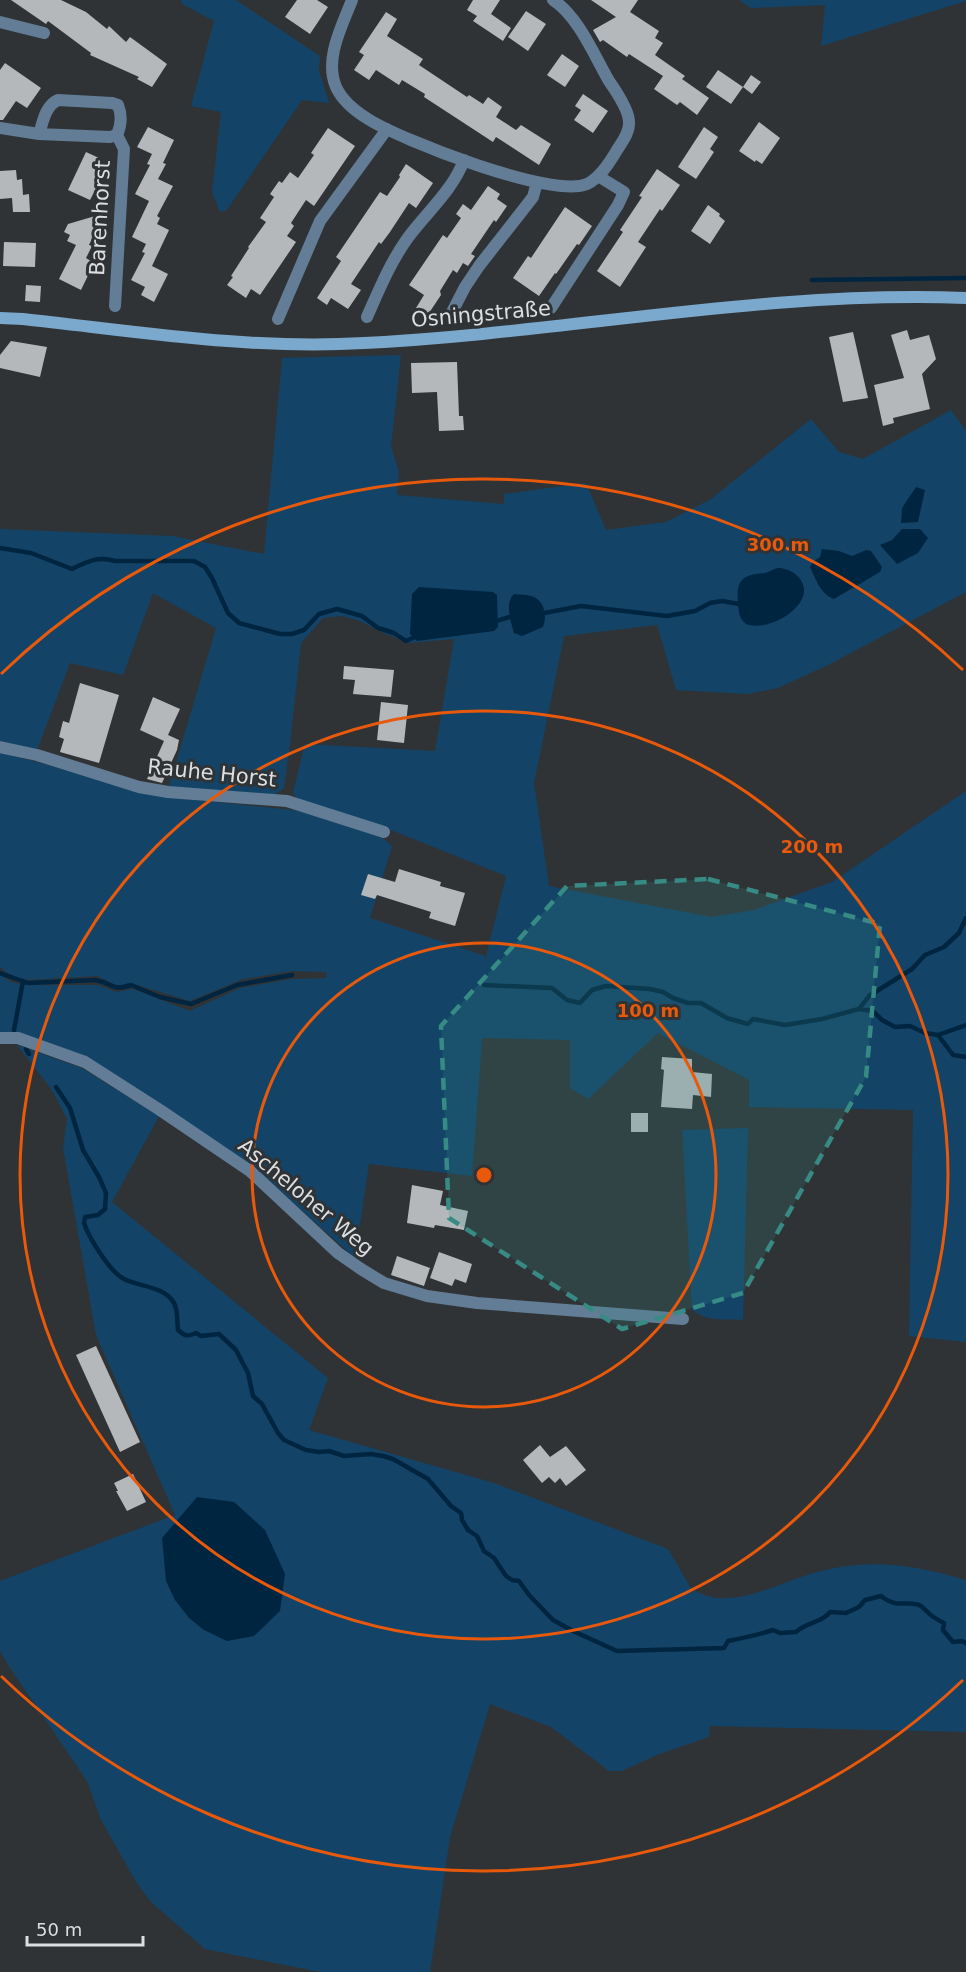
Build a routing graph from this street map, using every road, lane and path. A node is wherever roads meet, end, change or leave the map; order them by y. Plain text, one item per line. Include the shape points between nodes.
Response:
1 (352, 0) edge
2 (553, 0) edge
3 (0, 22) edge
4 (44, 33) dead end
5 (0, 128) edge
6 (387, 129) junction
7 (39, 134) junction
8 (117, 135) junction
9 (464, 160) junction
10 (598, 176) junction
11 (537, 182) junction
12 (966, 298) edge
13 (115, 306) dead end
14 (551, 308) dead end
15 (450, 316) dead end
16 (367, 317) dead end
17 (0, 318) edge
18 (278, 319) dead end
19 (0, 747) edge
20 (384, 832) dead end
21 (0, 1038) edge
22 (683, 1319) dead end

1 - 6 street via 334,50 336,86 355,110
2 - 10 street via 571,16 622,101 629,121 626,135
3 - 4 street
5 - 7 street, Barenhorst
6 - 9 street
6 - 18 street via 320,221
7 - 8 street, Barenhorst
7 - 8 street, Barenhorst via 48,108 58,100 118,105 121,111
8 - 13 street, Barenhorst via 124,149
9 - 11 street
9 - 16 street via 459,173 392,262
10 - 11 street via 586,184 568,186
10 - 14 street via 624,192
11 - 15 street via 533,197 479,266
12 - 17 street, Osningstraße via 872,297 793,302 361,344 253,343
19 - 20 street, Rauhe Horst via 168,792 286,801
21 - 22 street, Ascheloher Weg via 18,1038 84,1062 141,1098 250,1171 338,1253 384,1283 427,1296 477,1303

